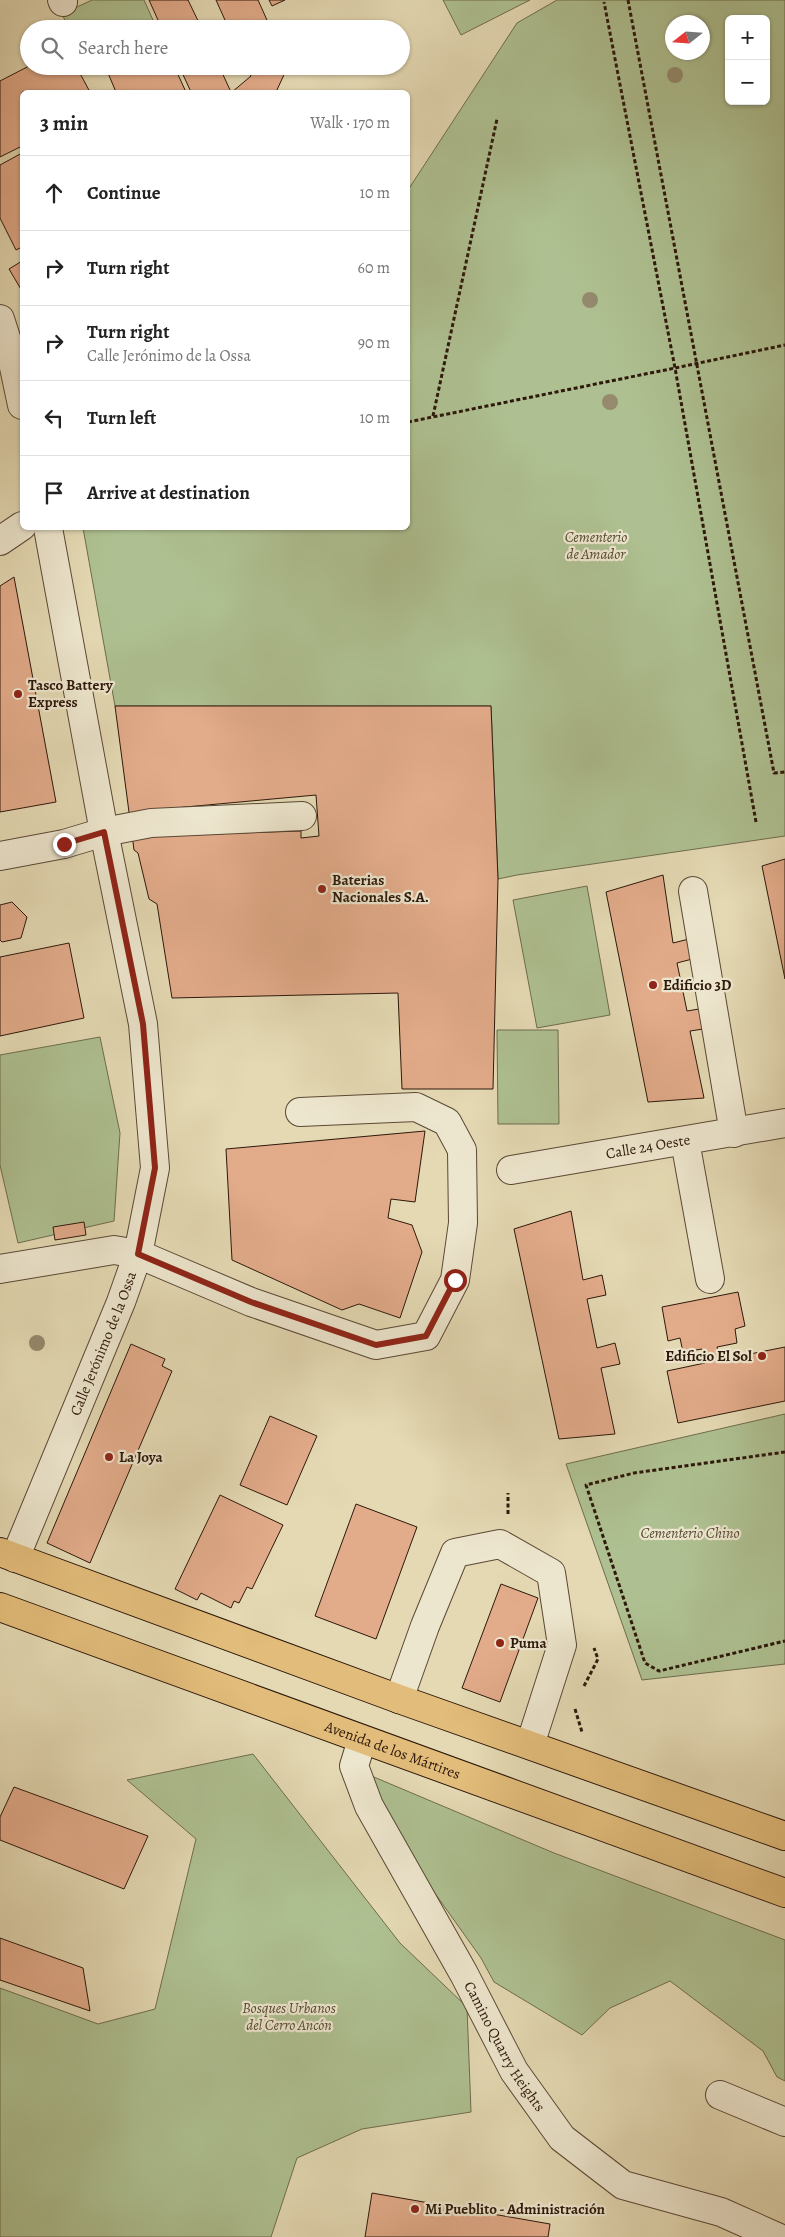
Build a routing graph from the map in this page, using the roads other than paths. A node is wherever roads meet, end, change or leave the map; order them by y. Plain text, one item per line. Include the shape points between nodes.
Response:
1 (0, 319) edge
2 (6, 356) edge
3 (20, 399) edge
4 (20, 527) edge
5 (48, 530) edge
6 (0, 540) edge
7 (302, 816) dead end
8 (104, 832) junction
9 (0, 856) edge
10 (693, 891) dead end
11 (300, 1112) dead end
12 (785, 1123) edge
13 (734, 1133) junction
14 (685, 1141) junction
15 (511, 1170) dead end
16 (138, 1254) junction
17 (0, 1269) edge
18 (710, 1279) dead end
19 (7, 1555) edge
20 (0, 1607) edge
21 (398, 1699) junction
22 (362, 1740) junction
23 (530, 1745) junction
24 (785, 1836) edge
25 (785, 1894) edge
26 (720, 2095) dead end
27 (785, 2122) edge
28 (776, 2237) edge

1 - 2 street
2 - 3 street
4 - 6 street
5 - 8 street, Calle Jerónimo de la Ossa
7 - 8 street via 151,823
8 - 9 street via 64,844
8 - 16 street, Calle Jerónimo de la Ossa via 143,1024 154,1148 155,1168
10 - 13 street
11 - 16 street via 416,1107 447,1122 462,1150 463,1223 455,1280 426,1336 376,1345 251,1302
12 - 13 street, Calle 24 Oeste
13 - 14 street, Calle 24 Oeste
14 - 15 street, Calle 24 Oeste
14 - 18 street
16 - 17 street via 114,1250
16 - 19 street, Calle Jerónimo de la Ossa via 121,1302
19 - 21 highway
20 - 22 highway, Avenida de los Mártires
21 - 23 highway
21 - 23 street via 455,1554 500,1544 551,1574 560,1627 562,1645
22 - 25 highway, Avenida de los Mártires
22 - 28 street, Camino Quarry Heights via 354,1766 369,1806 464,1974 514,2071 562,2138 623,2185 721,2212
23 - 24 highway
26 - 27 street

